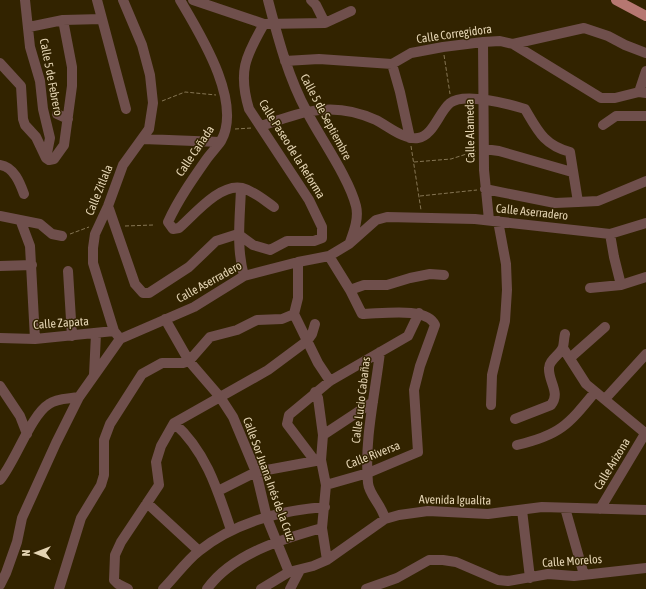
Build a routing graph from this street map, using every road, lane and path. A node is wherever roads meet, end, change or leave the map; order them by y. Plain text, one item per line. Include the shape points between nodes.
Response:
1 (25, 0) edge
2 (97, 0) edge
3 (123, 0) edge
4 (180, 0) edge
5 (193, 0) edge
6 (268, 0) edge
7 (311, 0) edge
8 (616, 0) edge
9 (352, 11) dead end
10 (646, 16) edge
11 (102, 19) junction
12 (64, 20) junction
13 (325, 23) junction
14 (269, 25) junction
15 (29, 27) junction
16 (482, 42) junction
17 (513, 44) junction
18 (443, 47) junction
19 (646, 53) edge
20 (285, 61) junction
21 (0, 63) edge
22 (392, 64) junction
23 (646, 71) edge
24 (643, 92) edge
25 (224, 95) junction
26 (482, 100) junction
27 (451, 102) junction
28 (153, 104) junction
29 (126, 109) dead end
30 (306, 111) junction
31 (57, 114) dead end
32 (646, 116) edge
33 (68, 119) junction
34 (603, 125) dead end
35 (261, 126) junction
36 (226, 129) junction
37 (410, 138) junction
38 (143, 139) junction
39 (220, 142) junction
40 (484, 149) junction
41 (46, 158) junction
42 (414, 162) junction
43 (0, 165) edge
44 (572, 172) junction
45 (646, 181) edge
46 (242, 188) junction
47 (485, 189) junction
48 (24, 194) dead end
49 (420, 196) junction
50 (578, 202) junction
51 (108, 206) junction
52 (274, 207) dead end
53 (0, 216) edge
54 (422, 218) junction
55 (494, 220) junction
56 (20, 222) junction
57 (646, 223) edge
58 (98, 225) junction
59 (153, 225) dead end
60 (116, 226) junction
61 (238, 234) junction
62 (610, 234) junction
63 (62, 236) joint
64 (349, 244) junction
65 (329, 256) junction
66 (298, 262) junction
67 (32, 265) junction
68 (0, 266) edge
69 (68, 272) dead end
70 (444, 275) dead end
71 (244, 276) junction
72 (646, 277) edge
73 (621, 285) junction
74 (590, 288) dead end
75 (350, 290) junction
76 (419, 313) junction
77 (294, 314) junction
78 (165, 319) junction
79 (315, 324) dead end
80 (605, 328) dead end
81 (96, 334) junction
82 (565, 334) dead end
83 (117, 335) junction
84 (72, 336) junction
85 (0, 338) edge
86 (35, 339) junction
87 (307, 341) junction
88 (563, 348) junction
89 (380, 352) junction
90 (646, 354) edge
91 (570, 358) junction
92 (189, 361) junction
93 (94, 376) junction
94 (330, 381) junction
95 (0, 386) edge
96 (315, 392) junction
97 (595, 392) junction
98 (80, 397) junction
99 (220, 397) junction
100 (605, 400) junction
101 (373, 402) junction
102 (491, 405) dead end
103 (514, 419) dead end
104 (174, 423) junction
105 (646, 433) edge
106 (27, 434) junction
107 (323, 435) junction
108 (517, 445) dead end
109 (318, 461) junction
110 (256, 472) junction
111 (368, 473) junction
112 (0, 480) edge
113 (326, 485) junction
114 (218, 491) junction
115 (147, 503) junction
116 (325, 507) junction
117 (565, 508) junction
118 (600, 509) junction
119 (522, 510) junction
120 (646, 510) edge
121 (267, 518) junction
122 (385, 519) junction
123 (322, 528) junction
124 (231, 530) junction
125 (278, 543) junction
126 (198, 551) junction
127 (327, 560) junction
128 (646, 568) edge
129 (294, 571) junction
130 (584, 574) junction
131 (530, 578) junction
132 (497, 584) edge
133 (0, 585) edge
134 (59, 589) edge
135 (128, 589) edge
136 (163, 589) edge
137 (206, 589) edge
138 (261, 589) edge
139 (290, 589) edge
140 (366, 589) edge

1 - 15 street, Calle 5 de Febrero
2 - 11 street
3 - 28 street, Calle Zitlala via 142,45 150,75
4 - 25 street, Calle Cañada via 211,57
5 - 14 street
6 - 14 street, Calle 5 de Septiembre
7 - 13 street
8 - 10 main road
9 - 13 street
11 - 12 street
11 - 29 street
12 - 15 street
12 - 33 street via 72,67
13 - 14 street
14 - 20 street, Calle 5 de Septiembre
14 - 35 street, Calle Paseo de la Reforma via 250,52 244,66 243,78 244,92 250,109
15 - 41 street, Calle 5 de Febrero via 30,48 40,81 50,138
16 - 17 street, Calle Corregidora via 500,41
16 - 18 street, Calle Corregidora
16 - 26 street, Calle Alameda
17 - 19 street, Calle Corregidora via 584,28
17 - 24 street via 601,98
18 - 22 street, Calle Corregidora via 411,53
18 - 27 path
20 - 22 street via 319,59
20 - 30 street, Calle 5 de Septiembre
21 - 41 street via 21,86 23,120 36,137
22 - 37 street
23 - 24 street
25 - 28 path via 185,92
25 - 36 street, Calle Cañada via 227,111
26 - 27 street via 470,98
26 - 40 street, Calle Alameda
26 - 44 street via 525,109 547,142 570,152
27 - 37 street via 428,133 419,138
28 - 38 street, Calle Zitlala via 151,122
30 - 35 street
30 - 37 street via 320,109 360,114
30 - 64 street, Calle 5 de Septiembre via 351,190 356,208 356,222
31 - 33 street
32 - 34 street via 616,116
33 - 41 street via 64,145 54,159
35 - 36 path
35 - 61 street, Calle Paseo de la Reforma via 309,200 322,227 322,238 288,241 265,250
36 - 39 street, Calle Cañada
37 - 42 path
38 - 39 street
38 - 51 street, Calle Zitlala via 123,164
39 - 46 street, Calle Cañada via 186,188 168,222 170,227 178,228 218,193 231,188
40 - 42 path via 451,160
40 - 44 street
40 - 47 street, Calle Alameda
42 - 49 path
43 - 48 street via 13,173
44 - 50 street
45 - 50 street via 598,201
46 - 52 street
46 - 61 street
47 - 49 path
47 - 50 street via 555,203
47 - 55 street, Calle Alameda
49 - 54 path
51 - 58 street, Calle Zitlala
51 - 60 street
53 - 56 street
54 - 55 street, Calle Aserradero
54 - 64 street, Calle Aserradero via 387,217 376,220
55 - 62 street, Calle Aserradero
55 - 102 street, Calle Alameda via 506,264 507,290 505,321 492,375
56 - 63 street via 40,224 52,234
56 - 67 street via 30,246
57 - 62 street, Calle Aserradero
58 - 63 path
58 - 83 street, Calle Zitlala via 93,263
59 - 60 path
60 - 61 street via 134,284 142,292 149,293 190,267 216,241
61 - 71 street via 240,263
62 - 73 street
64 - 65 street, Calle Aserradero
65 - 66 street, Calle Aserradero
65 - 75 street
66 - 71 street, Calle Aserradero
66 - 77 street via 298,298
67 - 68 street
67 - 86 street
69 - 84 street
70 - 75 street via 430,274 387,285 364,285
71 - 78 street, Calle Aserradero via 194,307
72 - 73 street
73 - 74 street
75 - 76 street via 362,314
76 - 89 street via 408,336
76 - 111 street, Calle Riversa via 429,317 435,325 414,390 418,452
77 - 87 street
77 - 92 street via 282,319 258,320 237,330 210,337
78 - 83 street, Calle Aserradero
78 - 92 street, Calle Sor Juana Inés de la Cruz
79 - 87 street
80 - 91 street
81 - 83 street, Calle Zapata
81 - 84 street, Calle Zapata
81 - 93 street
82 - 88 street
83 - 93 street
84 - 86 street, Calle Zapata
85 - 86 street, Calle Zapata
87 - 94 street
87 - 99 street via 268,370
88 - 91 street
88 - 103 street via 548,369 556,394 555,400 551,405
89 - 94 street
89 - 101 street, Calle Lucio Cabañas
90 - 100 street
91 - 97 street via 586,384
92 - 99 street, Calle Sor Juana Inés de la Cruz
92 - 134 street via 162,363 142,374 110,424 104,440 104,475 101,485 81,518
93 - 98 street
94 - 96 street
95 - 106 street via 20,416
96 - 107 street
96 - 109 street via 287,419 288,424
97 - 100 street
97 - 108 street via 571,421 554,434
98 - 106 street via 57,400 49,404 38,414
98 - 133 street via 30,499
99 - 104 street
99 - 110 street, Calle Sor Juana Inés de la Cruz via 233,417
100 - 105 street
101 - 107 street
101 - 111 street, Calle Lucio Cabañas
104 - 114 street via 197,448
104 - 115 street via 161,446 156,462 159,485
105 - 118 street, Calle Arizona
106 - 112 street
107 - 109 street
109 - 110 street
109 - 113 street
110 - 114 street
110 - 121 street, Calle Sor Juana Inés de la Cruz
111 - 113 street, Calle Riversa
111 - 122 street, Calle Lucio Cabañas via 368,485
113 - 116 street
114 - 124 street
115 - 126 street
115 - 135 street via 115,555 114,580
116 - 121 street via 283,512
116 - 123 street
117 - 118 street, Avenida Igualita
117 - 119 street, Avenida Igualita via 542,507
117 - 130 street
118 - 120 street, Avenida Igualita
119 - 122 street, Avenida Igualita via 488,514 413,512
119 - 131 street
121 - 124 street
121 - 125 street, Calle Sor Juana Inés de la Cruz
122 - 127 street, Avenida Igualita
123 - 125 street
123 - 127 street
124 - 126 street
125 - 129 street, Calle Sor Juana Inés de la Cruz
125 - 137 street via 235,563 213,580
126 - 136 street
127 - 129 street, Avenida Igualita
128 - 130 street, Calle Morelos
129 - 138 street, Avenida Igualita
129 - 139 street
130 - 131 street, Calle Morelos via 548,574
131 - 132 street, Calle Morelos
132 - 140 street, Calle Morelos via 456,562 429,560 397,578

